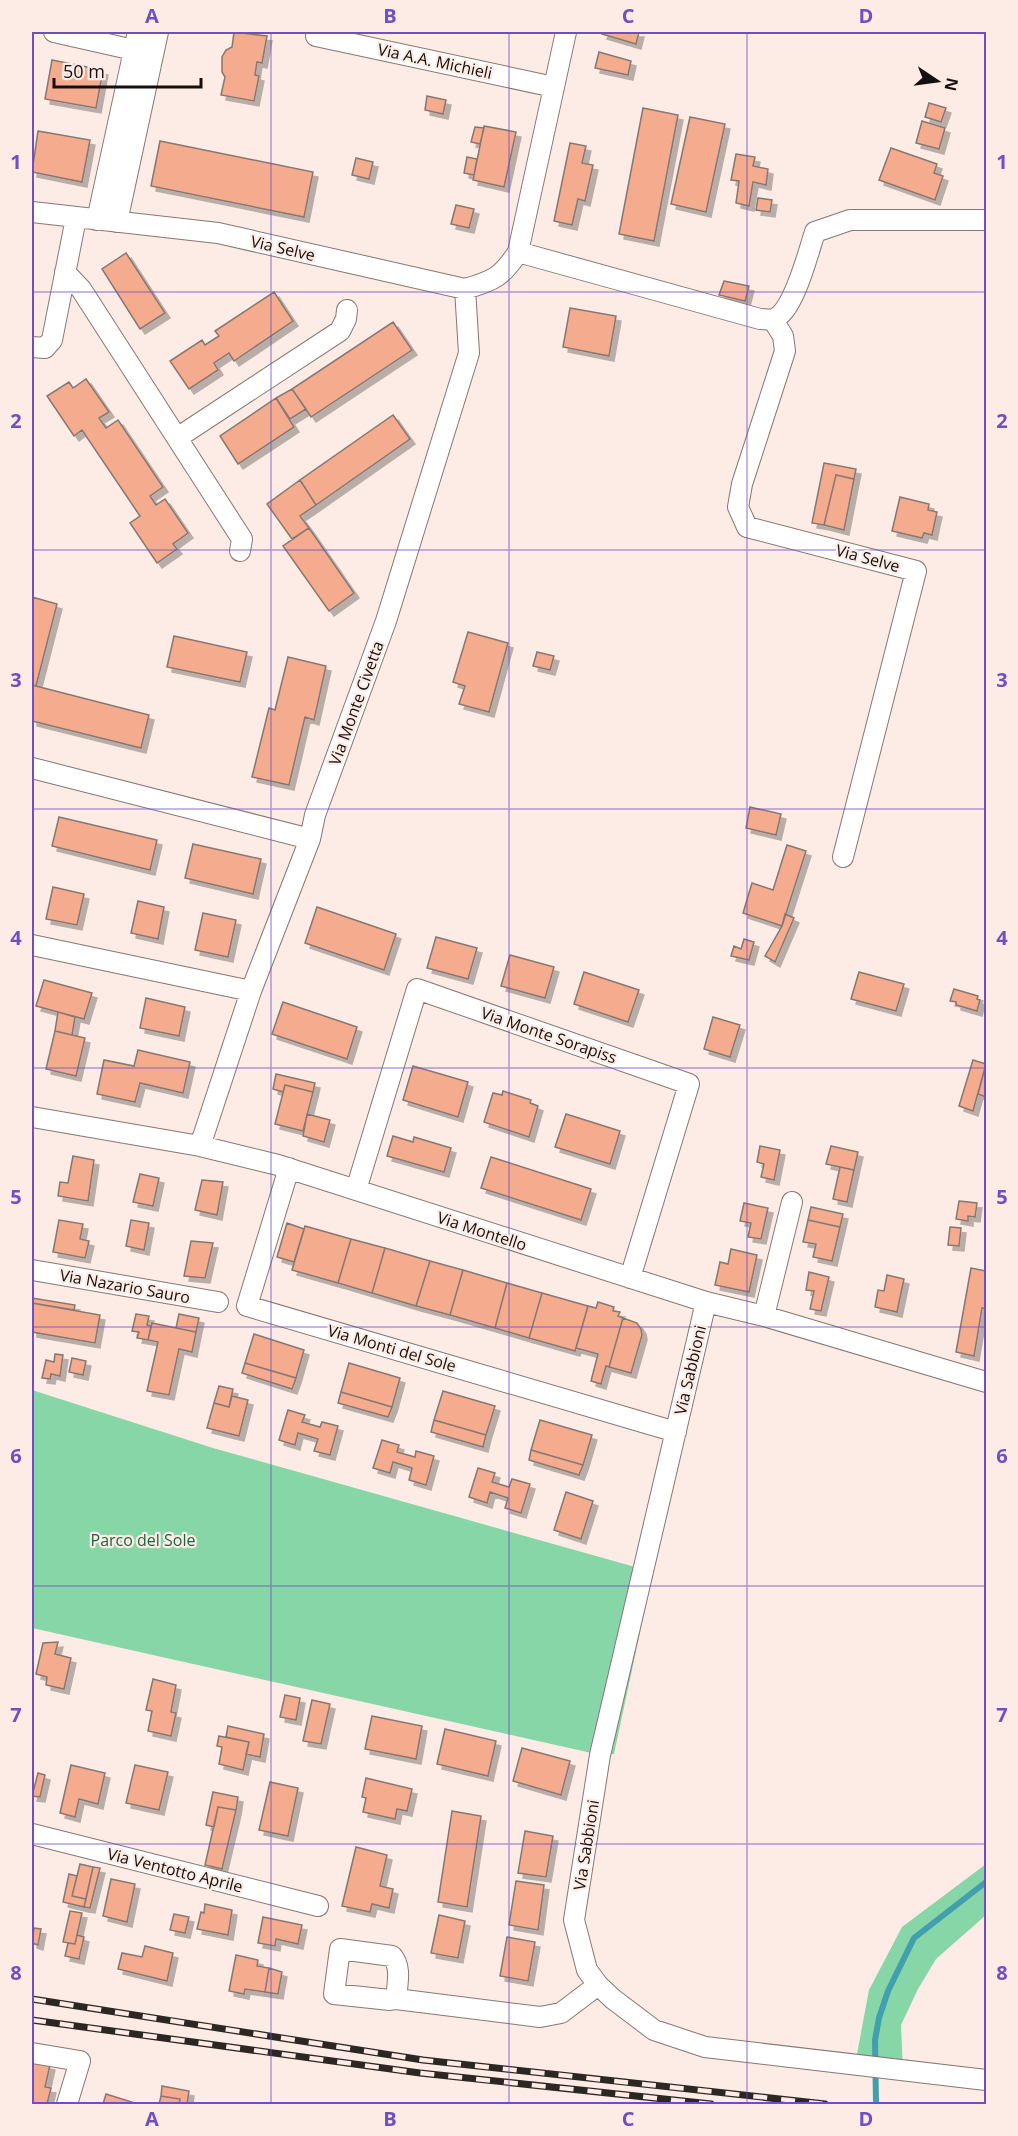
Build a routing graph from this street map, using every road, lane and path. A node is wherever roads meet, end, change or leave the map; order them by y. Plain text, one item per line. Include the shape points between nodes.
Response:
1 (54, 32) edge
2 (158, 32) edge
3 (566, 32) edge
4 (315, 36) dead end
5 (141, 45) edge
6 (554, 87) junction
7 (32, 213) edge
8 (76, 218) junction
9 (987, 220) edge
10 (107, 221) junction
11 (518, 252) junction
12 (65, 272) junction
13 (465, 289) junction
14 (347, 310) dead end
15 (773, 320) junction
16 (32, 347) edge
17 (177, 438) junction
18 (240, 551) dead end
19 (32, 768) edge
20 (310, 839) junction
21 (843, 857) dead end
22 (32, 945) edge
23 (252, 991) junction
24 (32, 1117) edge
25 (200, 1146) junction
26 (289, 1168) junction
27 (356, 1190) junction
28 (792, 1202) dead end
29 (32, 1270) edge
30 (630, 1278) junction
31 (218, 1302) dead end
32 (706, 1302) junction
33 (764, 1316) junction
34 (987, 1382) edge
35 (676, 1432) junction
36 (32, 1834) edge
37 (318, 1906) dead end
38 (598, 1985) junction
39 (396, 1999) dead end
40 (32, 2053) edge
41 (987, 2080) edge
42 (67, 2104) edge

1 - 5 street
2 - 5 street
3 - 6 street
4 - 6 street, Via A.A. Michieli
5 - 10 street
6 - 11 street
7 - 8 street, Via Selve
8 - 10 street, Via Selve
8 - 12 street
9 - 15 street via 850,220 815,232 785,311
10 - 13 street, Via Selve via 218,233
11 - 13 street via 508,268 490,281
11 - 15 street
12 - 16 street via 52,340 45,348
12 - 17 street via 81,289
13 - 20 street, Via Monte Civetta via 469,353 386,621 315,815
14 - 17 street via 340,332
15 - 21 street, Via Selve via 783,336 785,351 742,484 738,507 747,527 916,571
17 - 18 street via 242,539
19 - 20 street
20 - 23 street
22 - 23 street
23 - 25 street
24 - 25 street, Via Montello
25 - 26 street, Via Montello
26 - 27 street, Via Montello
26 - 35 street, Via Monti del Sole via 247,1306
27 - 30 street, Via Montello
27 - 30 street, Via Monte Sorapiss via 417,989 689,1084
28 - 33 street
29 - 31 street, Via Nazario Sauro
30 - 32 street, Via Montello
32 - 33 street, Via Montello
32 - 35 street, Via Sabbioni
33 - 34 street, Via Montello
35 - 38 street, Via Sabbioni via 600,1755 574,1920 587,1970
36 - 37 street, Via Ventotto Aprile
38 - 39 street via 561,2013 540,2017
38 - 41 street, Via Sabbioni via 654,2030 705,2048
40 - 42 street via 80,2061

